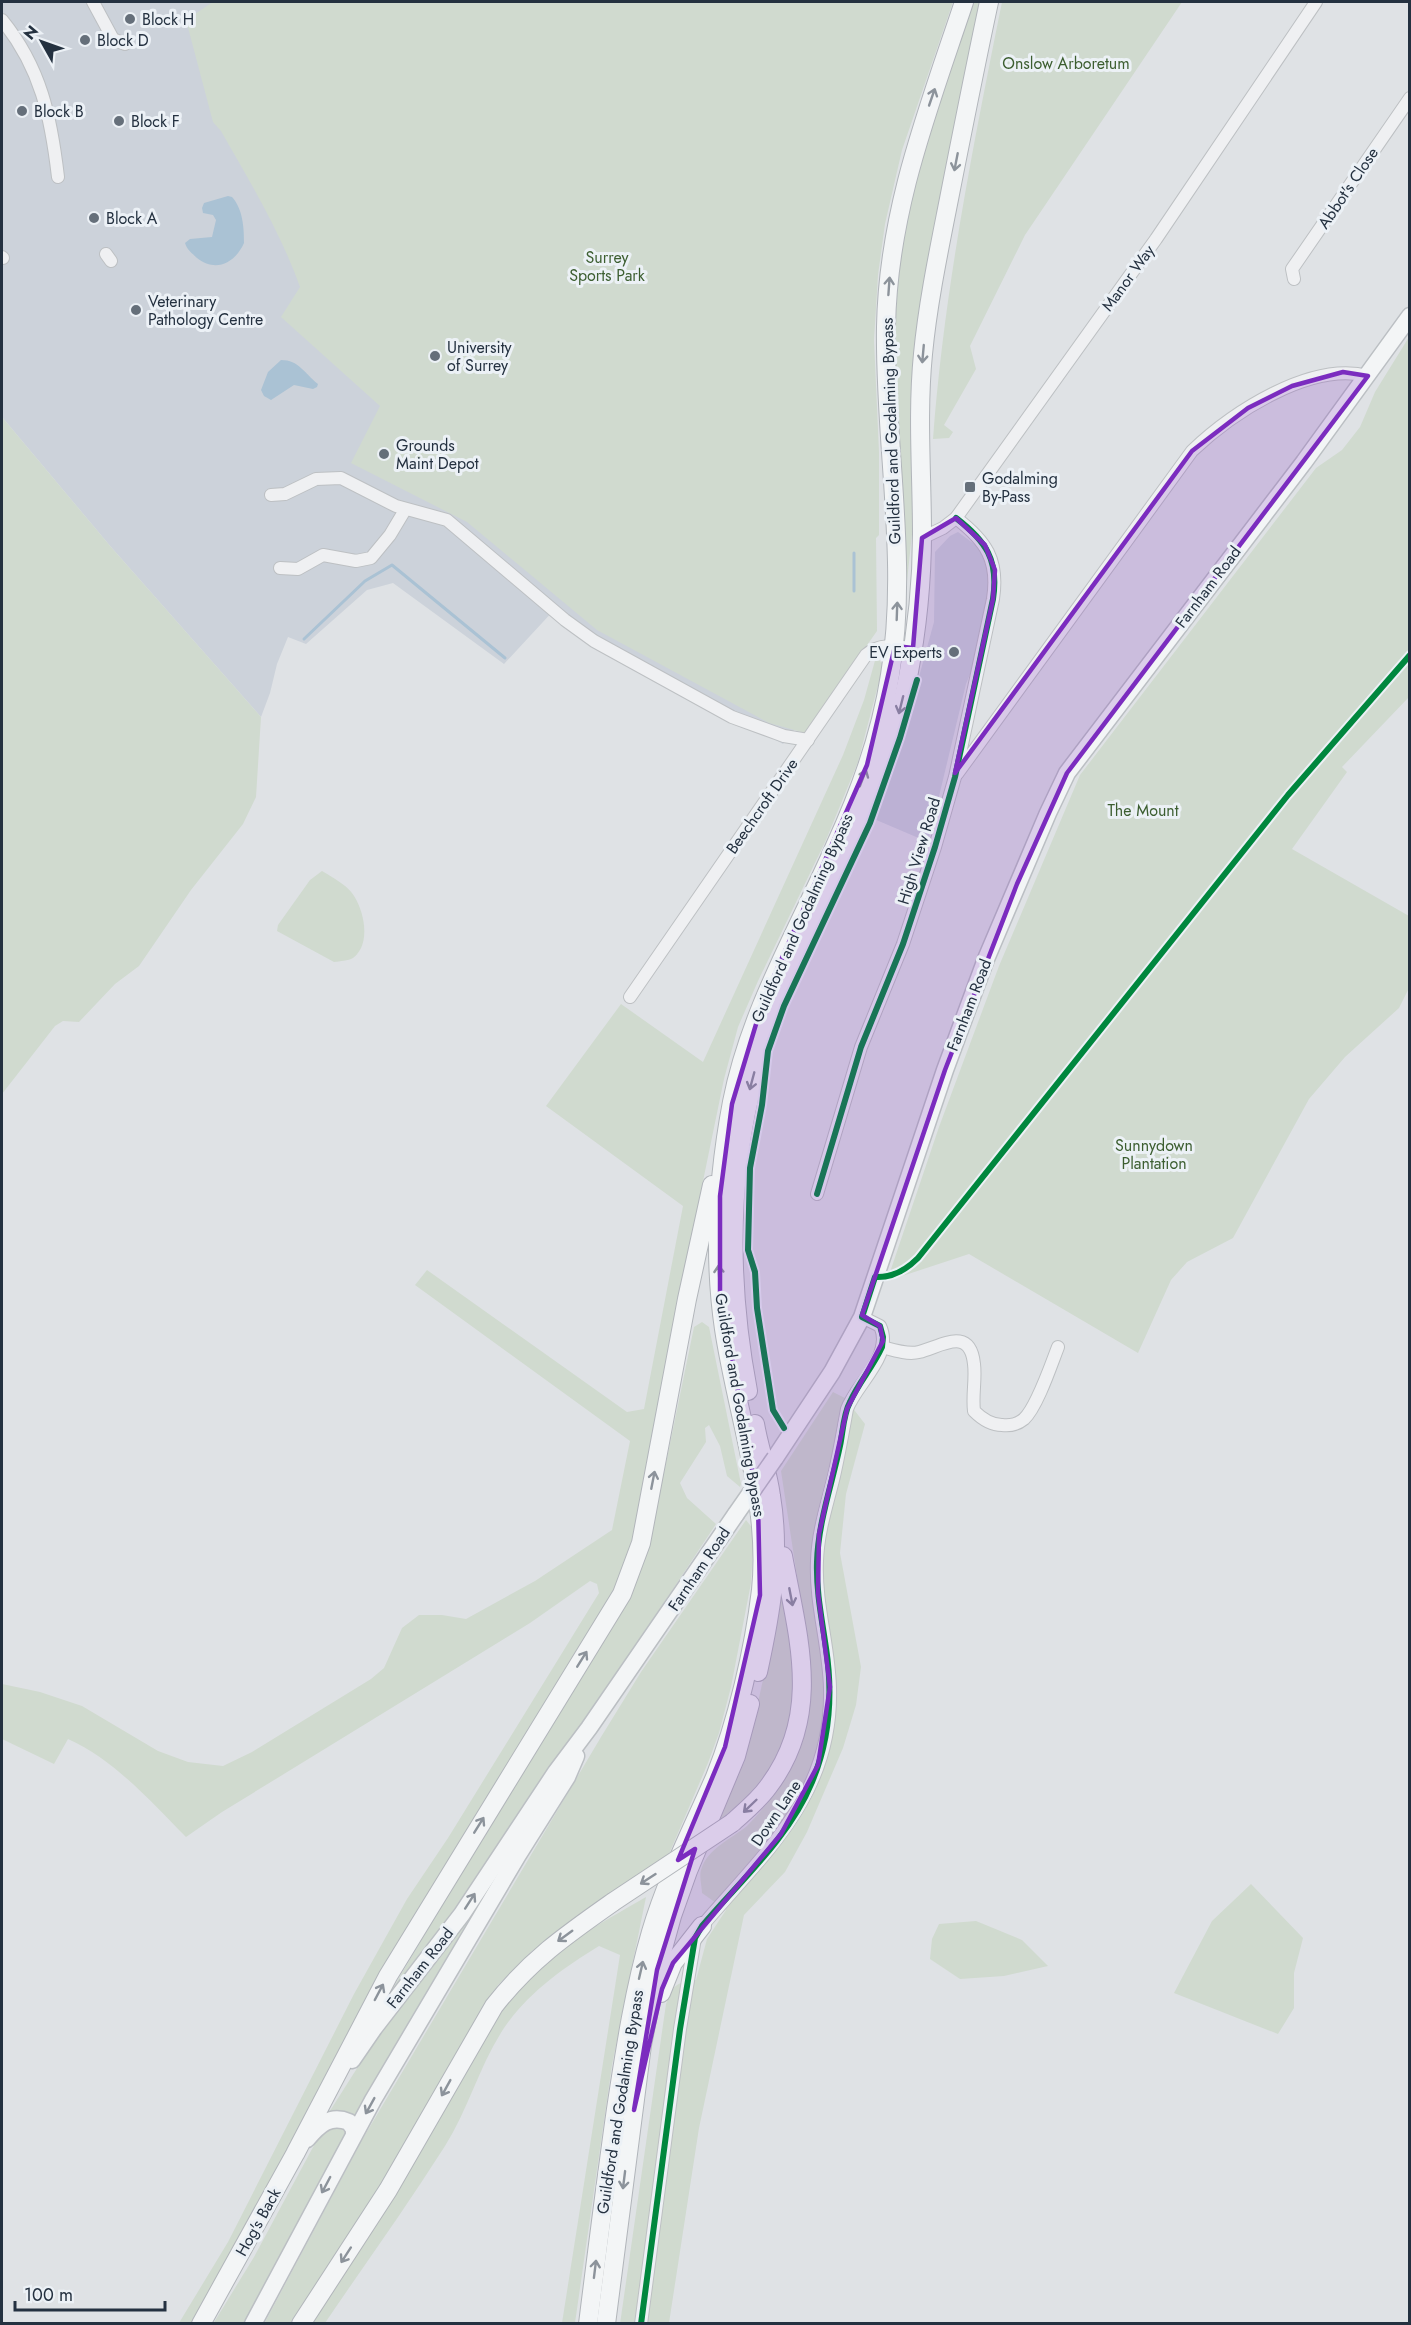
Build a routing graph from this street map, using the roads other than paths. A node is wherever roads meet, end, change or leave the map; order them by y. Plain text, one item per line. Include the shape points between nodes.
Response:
1 (93, 2) edge
2 (964, 2) edge
3 (988, 2) edge
4 (1316, 2) edge
5 (2, 20) edge
6 (125, 44) dead end
7 (1410, 98) edge
8 (58, 177) dead end
9 (1294, 279) dead end
10 (1410, 316) edge
11 (1368, 376) junction
12 (271, 495) dead end
13 (405, 510) junction
14 (956, 518) junction
15 (922, 538) junction
16 (280, 568) dead end
17 (904, 647) junction
18 (964, 732) junction
19 (808, 740) junction
20 (981, 741) junction
21 (955, 777) junction
22 (630, 997) dead end
23 (729, 1125) junction
24 (816, 1194) dead end
25 (862, 1317) junction
26 (882, 1347) junction
27 (1058, 1347) dead end
28 (772, 1498) junction
29 (589, 1728) junction
30 (702, 1926) junction
31 (634, 2110) junction
32 (314, 2119) junction
33 (354, 2134) junction
34 (295, 2154) junction
35 (201, 2324) edge
36 (253, 2324) edge
37 (301, 2324) edge
38 (588, 2324) edge
39 (606, 2324) edge
40 (641, 2324) edge

1 - 6 street via 113,39
17 -> 2 highway, Guildford and Godalming Bypass via 886,358 890,268 910,164
3 -> 15 highway, Guildford and Godalming Bypass via 922,356
4 - 14 street, Manor Way via 1156,239
5 - 8 street via 22,51 48,108
7 - 9 street, Abbot's Close via 1292,269
10 - 11 main road, Farnham Road
11 - 20 street, High View Road via 1343,372 1309,380 1248,408 1192,451
11 - 25 main road, Farnham Road via 1067,773 986,959
12 - 13 street via 285,494 316,479 341,478
13 - 16 street via 371,558 356,561 323,555 298,568
13 - 19 street via 452,523 565,620 594,640 732,717 784,736
14 - 15 street, Manor Way
14 - 18 street, High View Road via 985,545 996,583
15 - 17 highway, Guildford and Godalming Bypass via 920,591
17 - 19 street, Beechcroft Drive via 872,649
23 -> 17 highway, Guildford and Godalming Bypass via 739,1075 763,1001 836,846 867,765
17 -> 28 highway, Guildford and Godalming Bypass via 900,710 874,792 780,997 745,1112 733,1221 735,1308 747,1387
18 - 20 street
18 - 21 street, High View Road
19 - 22 street, Beechcroft Drive
20 - 21 street, High View Road
21 - 24 street, High View Road via 920,897 861,1047
32 -> 23 highway, Hog's Back via 388,1976 625,1586 641,1543 700,1238
38 -> 23 highway, Guildford and Godalming Bypass via 624,2050 643,1962 667,1885 728,1739 760,1595 763,1559 758,1503 720,1292 720,1196
25 - 26 street via 880,1326
25 - 29 main road, Farnham Road, bridge via 775,1458
26 - 27 street via 918,1352 944,1341 965,1344 974,1364 974,1411 981,1419 999,1425 1012,1425 1031,1412
26 - 30 street, Down Lane via 847,1409 819,1534 818,1593 830,1687 827,1729 818,1765 803,1802 781,1834
28 - 31 highway, Guildford and Godalming Bypass via 774,1581 765,1639 736,1756 688,1871 664,1943 646,2023
28 -> 37 highway, bridge via 802,1662 802,1700 793,1740 779,1770 761,1796 732,1823 550,1946 513,1982 494,2007 388,2190
32 -> 29 main road, Farnham Road via 363,2043 462,1914
29 -> 33 main road, Farnham Road via 567,1777
30 - 31 highway via 666,1978
30 - 40 street, Down Lane via 693,1947
31 -> 39 highway, Guildford and Godalming Bypass
32 - 34 highway, Hog's Back
33 - 34 main road via 352,2125 346,2121 325,2121
33 -> 36 main road
34 - 35 highway, Hog's Back

